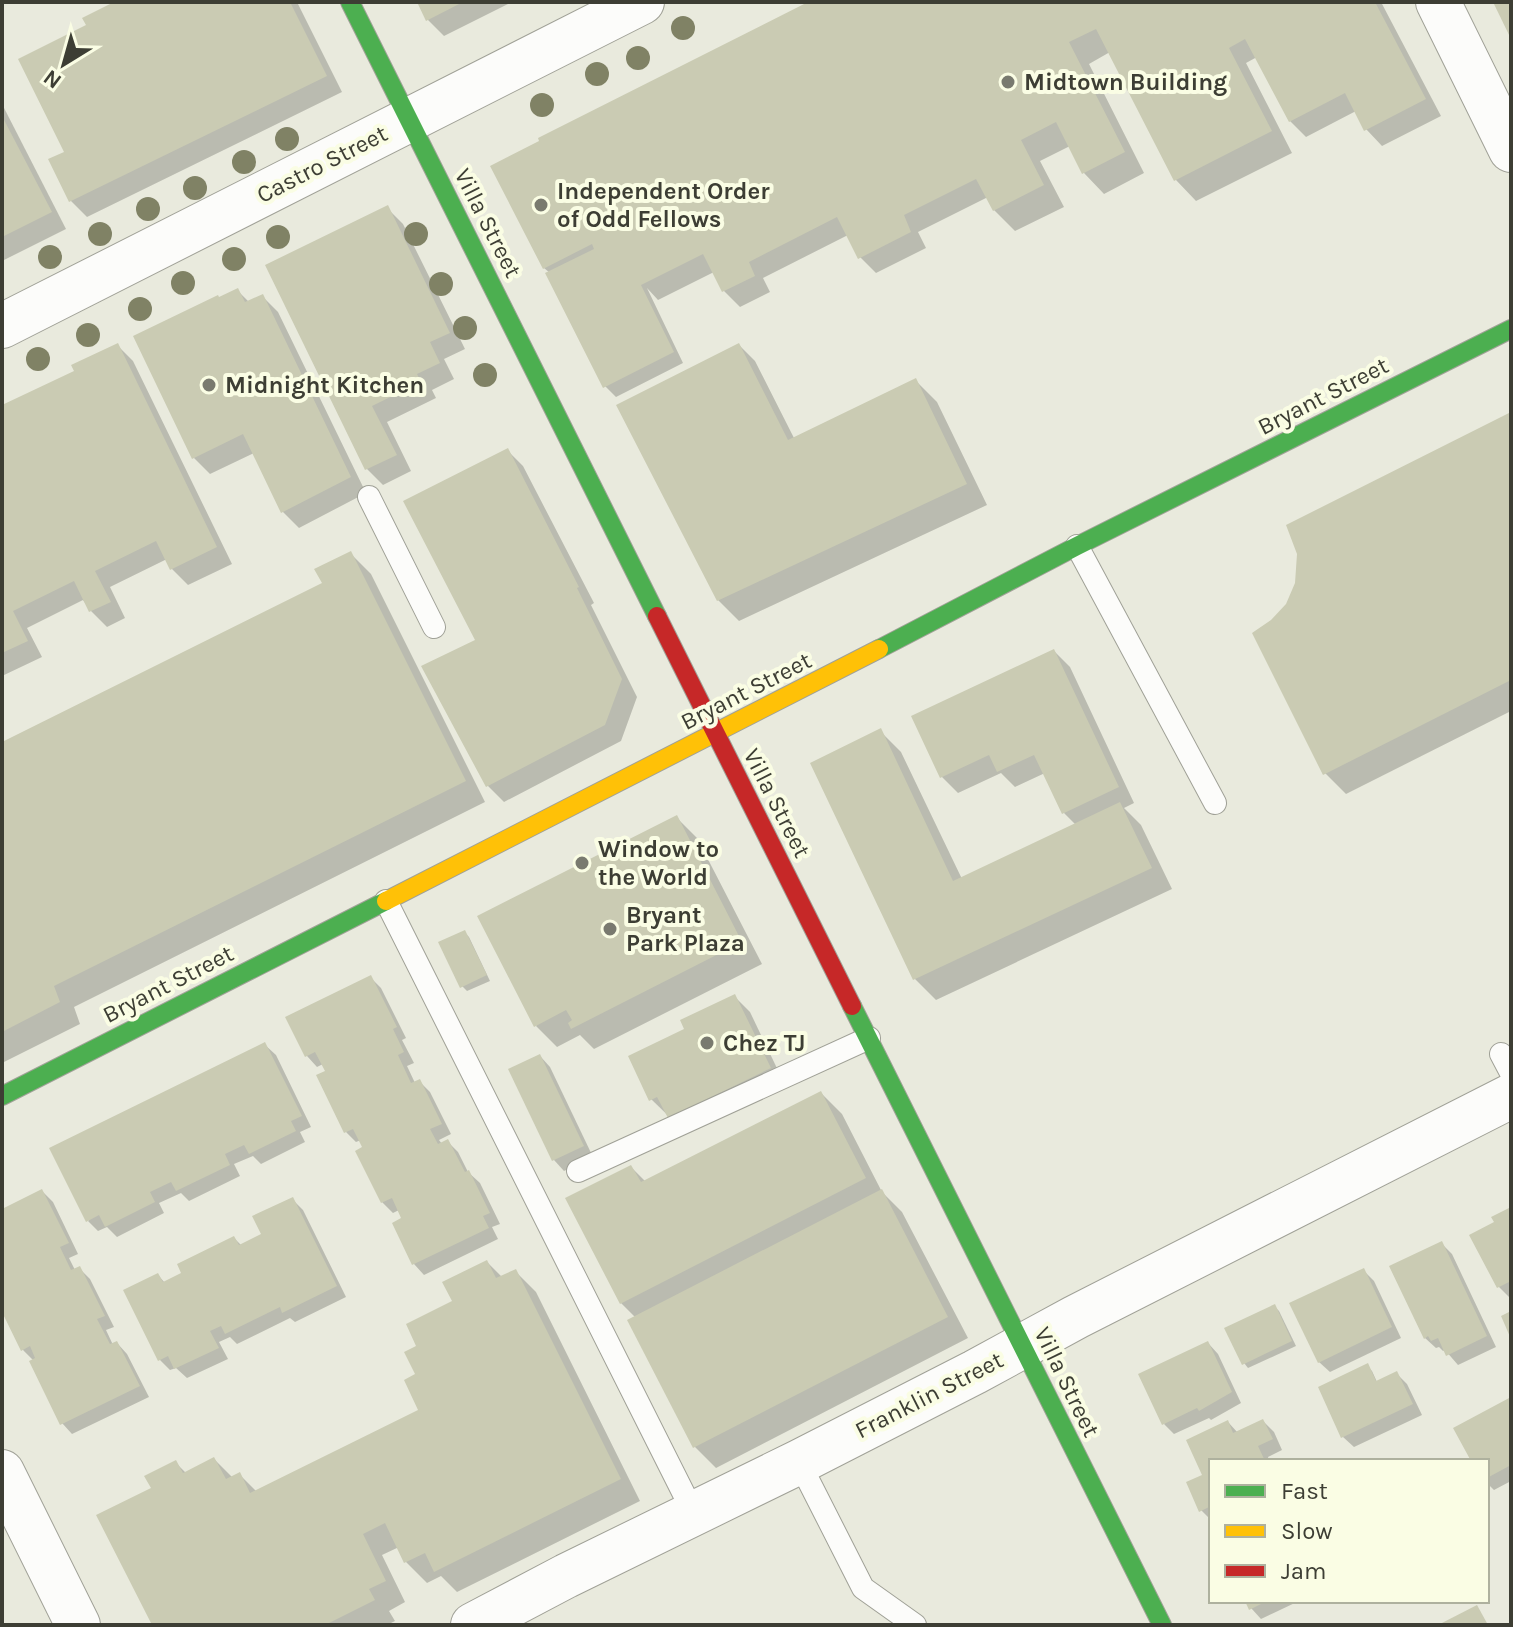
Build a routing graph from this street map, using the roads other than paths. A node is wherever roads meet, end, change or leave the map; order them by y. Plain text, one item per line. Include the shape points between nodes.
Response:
1 (350, 2) edge
2 (642, 2) edge
3 (1438, 2) edge
4 (409, 119) junction
5 (1511, 150) edge
6 (2, 326) edge
7 (1511, 329) edge
8 (369, 497) dead end
9 (1077, 546) junction
10 (434, 627) dead end
11 (715, 734) junction
12 (1215, 803) dead end
13 (386, 901) junction
14 (869, 1038) junction
15 (2, 1096) edge
16 (1511, 1096) edge
17 (578, 1171) dead end
18 (1022, 1346) junction
19 (799, 1462) junction
20 (2, 1472) edge
21 (694, 1514) junction
22 (78, 1625) edge
23 (473, 1625) edge
24 (915, 1625) edge
25 (1162, 1625) edge

1 - 4 main road, Villa Street
2 - 4 street, Castro Street
3 - 5 street
4 - 6 street, Castro Street
4 - 11 main road, Villa Street
7 - 9 main road, Bryant Street
8 - 10 lane
9 - 11 main road, Bryant Street
9 - 12 lane
11 - 13 main road, Bryant Street
11 - 14 main road, Villa Street
13 - 15 main road, Bryant Street
13 - 21 lane
14 - 17 lane
14 - 18 main road, Villa Street
16 - 18 street, Franklin Street
18 - 19 street, Franklin Street
18 - 25 main road, Villa Street
19 - 21 street, Franklin Street
19 - 24 lane via 863,1588
20 - 22 street
21 - 23 street, Franklin Street

